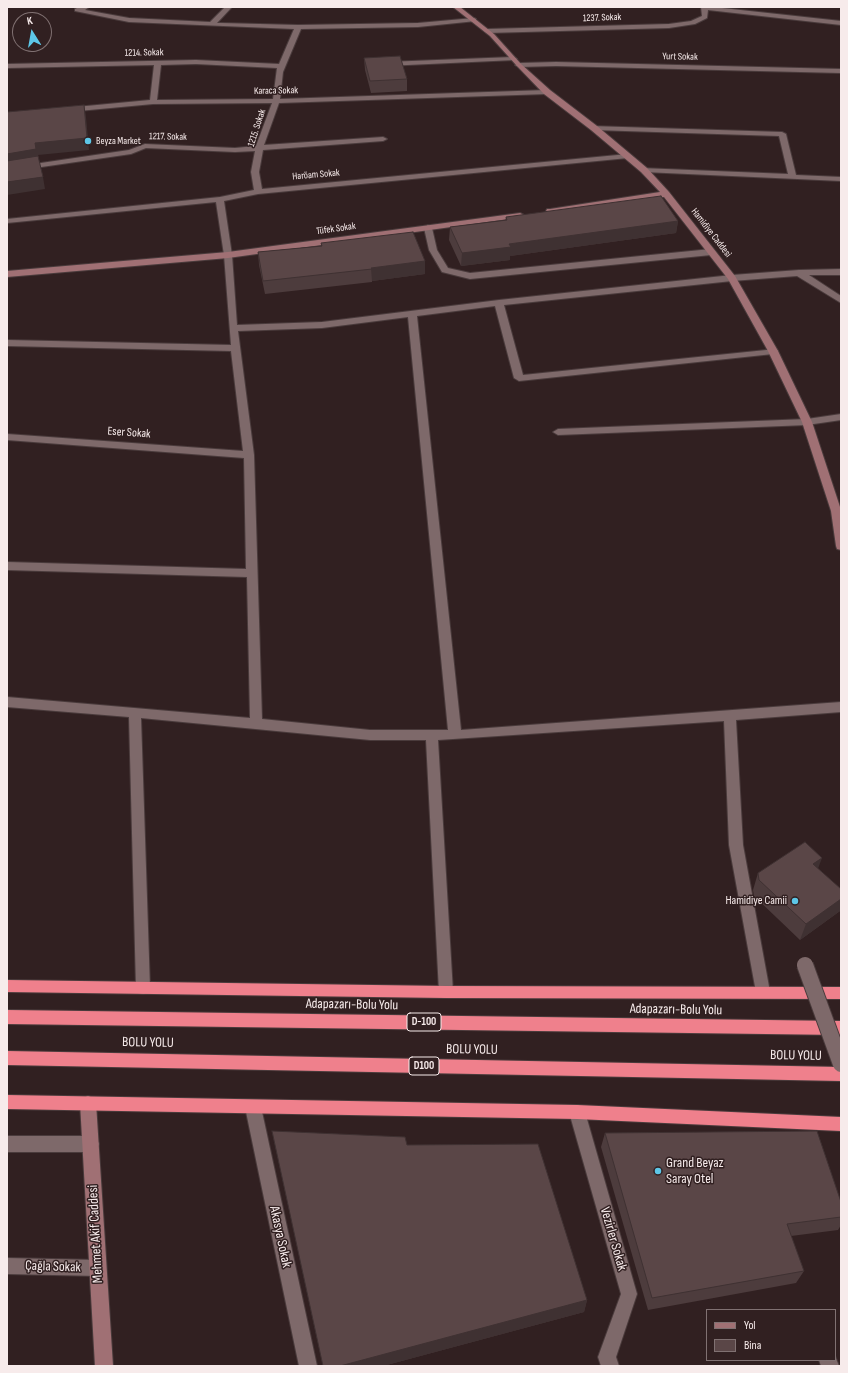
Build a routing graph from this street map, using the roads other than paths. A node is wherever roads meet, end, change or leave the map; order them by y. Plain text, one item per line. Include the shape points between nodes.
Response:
1 (86, 7) edge
2 (229, 7) edge
3 (456, 7) edge
4 (704, 8) edge
5 (474, 20) junction
6 (841, 22) edge
7 (213, 23) junction
8 (298, 27) junction
9 (487, 31) junction
10 (158, 62) junction
11 (516, 62) junction
12 (384, 64) edge
13 (7, 66) edge
14 (282, 66) junction
15 (841, 71) edge
16 (547, 92) junction
17 (276, 101) junction
18 (153, 102) junction
19 (61, 110) edge
20 (594, 128) junction
21 (383, 139) dead end
22 (260, 148) junction
23 (628, 156) junction
24 (7, 170) edge
25 (644, 170) junction
26 (793, 177) junction
27 (841, 179) edge
28 (258, 192) junction
29 (666, 194) junction
30 (220, 199) junction
31 (7, 221) edge
32 (428, 228) junction
33 (711, 252) junction
34 (228, 255) junction
35 (841, 272) edge
36 (799, 273) junction
37 (7, 274) edge
38 (732, 278) junction
39 (841, 300) edge
40 (499, 303) junction
41 (412, 314) junction
42 (233, 328) junction
43 (7, 343) edge
44 (236, 348) junction
45 (773, 351) junction
46 (841, 417) edge
47 (808, 422) junction
48 (558, 432) dead end
49 (7, 437) edge
50 (249, 455) junction
51 (841, 546) edge
52 (7, 566) edge
53 (252, 573) junction
54 (7, 702) edge
55 (841, 706) edge
56 (135, 712) junction
57 (730, 716) junction
58 (256, 723) junction
59 (432, 735) junction
60 (455, 735) junction
61 (805, 965) dead end
62 (7, 986) edge
63 (143, 988) junction
64 (446, 992) junction
65 (762, 992) junction
66 (841, 993) edge
67 (7, 1017) edge
68 (841, 1028) edge
69 (7, 1058) edge
70 (841, 1064) edge
71 (841, 1074) edge
72 (7, 1102) edge
73 (88, 1103) junction
74 (253, 1108) junction
75 (577, 1112) junction
76 (841, 1124) edge
77 (7, 1144) edge
78 (91, 1144) junction
79 (7, 1266) edge
80 (98, 1268) junction
81 (104, 1366) edge
82 (308, 1366) edge
83 (610, 1366) edge

1 - 7 street via 77,10 129,20
2 - 7 street
3 - 5 street, Hamidiye Caddesi
4 - 6 street
4 - 9 street, 1237. Sokak via 705,17 693,23
5 - 8 street via 418,25
5 - 9 street, Hamidiye Caddesi
7 - 8 street
8 - 14 street, 1215. Sokak
9 - 11 street, Hamidiye Caddesi
10 - 13 street, 1214. Sokak
10 - 14 street, 1214. Sokak
10 - 18 street
11 - 12 street, Yurt Sokak
11 - 15 street, Yurt Sokak
11 - 16 street, Hamidiye Caddesi
14 - 17 street, 1215. Sokak
16 - 17 street, Karaca Sokak
16 - 20 street, Hamidiye Caddesi
17 - 18 street, Karaca Sokak
17 - 22 street, 1215. Sokak
18 - 19 street, Karaca Sokak
20 - 23 street, Hamidiye Caddesi
20 - 26 street via 782,134
21 - 22 street, 1217. Sokak
22 - 24 street, 1217. Sokak via 235,150 144,146 131,152
22 - 28 street, 1215. Sokak via 255,172
23 - 25 street, Hamidiye Caddesi
23 - 28 street, Haröam Sokak
25 - 26 street
25 - 29 street, Hamidiye Caddesi
26 - 27 street
28 - 30 street, Haröam Sokak
29 - 32 street, Tüfek Sokak
29 - 33 street, Hamidiye Caddesi
30 - 31 street, Haröam Sokak
30 - 34 street
32 - 33 street via 433,250 445,270 470,276
32 - 34 street, Tüfek Sokak
33 - 38 street, Hamidiye Caddesi
34 - 37 street, Tüfek Sokak
34 - 42 street
35 - 36 street
36 - 38 street
36 - 39 street
38 - 40 street
38 - 45 street, Hamidiye Caddesi
40 - 41 street
40 - 45 street via 520,378
41 - 42 street via 322,325
41 - 60 street
42 - 44 street
43 - 44 street
44 - 50 street
45 - 47 street, Hamidiye Caddesi
46 - 47 street
47 - 48 street
47 - 51 street, Hamidiye Caddesi via 836,511
49 - 50 street, Eser Sokak
50 - 53 street
52 - 53 street
53 - 58 street
54 - 56 street
55 - 57 street
56 - 58 street
56 - 63 street
57 - 60 street
57 - 65 street via 736,845
58 - 59 street via 370,735
59 - 60 street
59 - 64 street
61 - 70 street, bridge
62 - 63 highway
63 - 64 highway
64 - 65 highway
65 - 66 highway
67 - 68 highway, Adapazarı-Bolu Yolu / D-100
69 - 71 highway, BOLU YOLU / D100
72 - 73 highway
73 - 74 highway
73 - 78 street, Mehmet Akif Caddesi
74 - 75 highway
74 - 82 street, Akasya Sokak
75 - 76 highway
75 - 83 street, Vezirler Sokak via 628,1294 607,1357
77 - 78 street
78 - 80 street, Mehmet Akif Caddesi
79 - 80 street, Çağla Sokak
80 - 81 street, Mehmet Akif Caddesi

